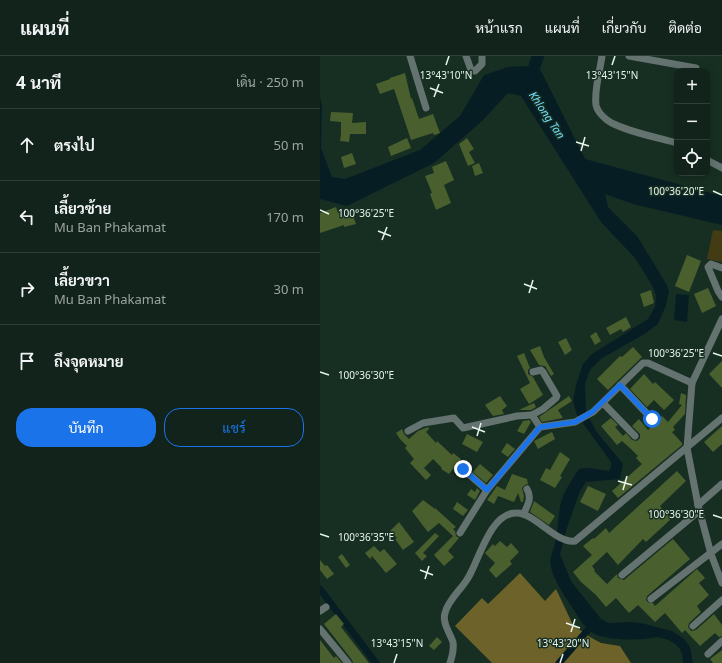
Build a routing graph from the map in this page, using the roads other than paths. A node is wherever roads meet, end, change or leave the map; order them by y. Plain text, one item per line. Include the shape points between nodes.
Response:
1 (410, 56) edge
2 (466, 56) edge
3 (482, 56) edge
4 (602, 56) edge
5 (629, 56) edge
6 (696, 68) dead end
7 (426, 108) dead end
8 (674, 142) edge
9 (710, 162) edge
10 (722, 168) edge
11 (722, 268) edge
12 (722, 282) edge
13 (720, 294) edge
14 (722, 319) edge
15 (533, 372) dead end
16 (692, 383) junction
17 (620, 385) junction
18 (603, 403) junction
19 (532, 415) junction
20 (722, 418) edge
21 (652, 419) dead end
22 (540, 427) junction
23 (408, 431) dead end
24 (635, 436) dead end
25 (687, 448) junction
26 (463, 469) dead end
27 (722, 484) edge
28 (527, 489) dead end
29 (487, 490) junction
30 (699, 508) junction
31 (524, 513) junction
32 (460, 533) dead end
33 (722, 544) edge
34 (711, 554) junction
35 (622, 575) dead end
36 (722, 583) edge
37 (651, 599) dead end
38 (722, 600) edge
39 (692, 626) dead end
40 (320, 629) edge
41 (722, 641) edge
42 (708, 654) dead end
43 (348, 663) edge
44 (450, 663) edge

1 - 7 street
2 - 3 street via 471,70 475,71 482,64
4 - 8 street via 596,94 596,106 600,115 626,128
5 - 6 street
9 - 10 street
11 - 13 street via 711,264 708,267
12 - 13 street
14 - 16 street
15 - 19 street via 543,372 557,396
16 - 17 street via 647,363 641,364
16 - 25 street
17 - 18 street
17 - 21 street
18 - 22 street via 575,422
18 - 24 street
19 - 22 street
19 - 23 street via 466,427 461,426 454,418 423,423
20 - 25 street
22 - 29 street
25 - 30 street
25 - 31 street via 575,541 568,541
26 - 29 street
27 - 30 street
28 - 31 street via 530,499
29 - 32 street
30 - 34 street
30 - 35 street
31 - 44 street via 508,515 498,522 488,534 468,577 450,601 444,622 453,644
33 - 34 street
34 - 36 street
34 - 37 street
38 - 39 street
40 - 43 street
41 - 42 street

